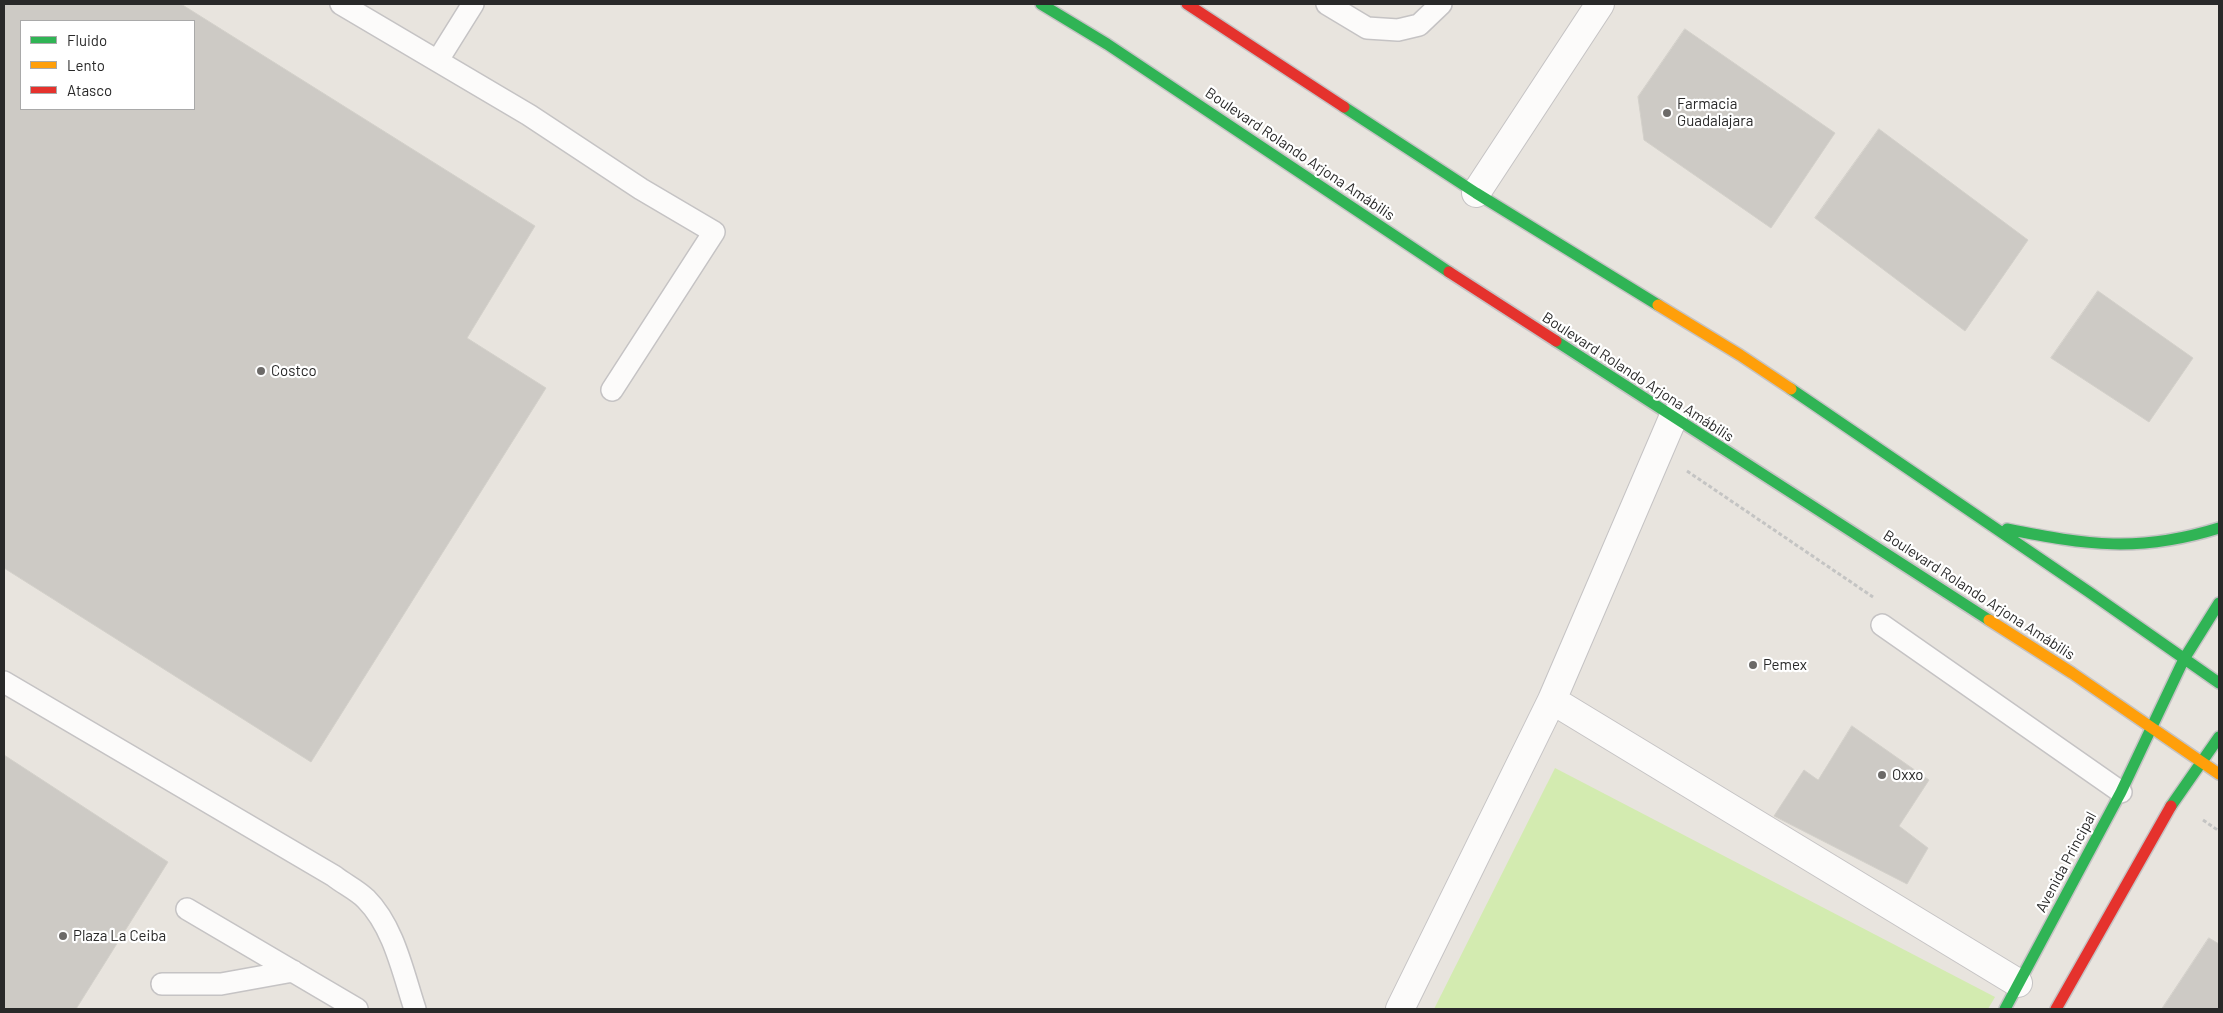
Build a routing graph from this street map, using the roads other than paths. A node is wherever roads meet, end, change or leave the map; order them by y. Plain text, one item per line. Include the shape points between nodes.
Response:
1 (341, 4) edge
2 (473, 4) edge
3 (1041, 4) edge
4 (1063, 4) edge
5 (1186, 4) edge
6 (1327, 4) edge
7 (1440, 4) edge
8 (1600, 4) edge
9 (1107, 44) junction
10 (438, 60) junction
11 (1476, 193) junction
12 (612, 390) dead end
13 (1673, 418) junction
14 (1994, 526) junction
15 (2219, 528) edge
16 (2219, 603) edge
17 (1882, 625) dead end
18 (2184, 659) junction
19 (4, 682) edge
20 (2219, 684) edge
21 (1552, 700) junction
22 (2153, 728) junction
23 (2219, 737) edge
24 (2201, 762) junction
25 (2219, 774) edge
26 (2120, 792) junction
27 (187, 909) dead end
28 (293, 971) junction
29 (2018, 983) junction
30 (162, 984) dead end
31 (357, 1009) edge
32 (415, 1009) edge
33 (1400, 1009) edge
34 (2005, 1009) edge
35 (2056, 1009) edge

1 - 10 lane
2 - 10 lane
3 - 9 main road, Boulevard Rolando Arjona Amábilis
4 - 9 main road
5 - 11 main road
6 - 7 lane via 1367,28 1398,30 1418,24
8 - 11 street
9 - 13 main road, Boulevard Rolando Arjona Amábilis
10 - 12 lane via 714,232
11 - 14 main road via 1740,355
13 - 21 street
13 - 22 main road, Boulevard Rolando Arjona Amábilis
14 - 15 main road via 2056,539 2127,547 2168,544
14 - 18 main road
16 - 18 main road, Avenida Principal
17 - 26 lane
18 - 20 main road
18 - 22 main road, Avenida Principal
19 - 32 lane via 334,876 366,899 382,920 393,944
21 - 29 street
21 - 33 street
22 - 24 main road, Boulevard Rolando Arjona Amábilis
22 - 26 main road, Avenida Principal
23 - 24 main road
24 - 25 main road, Boulevard Rolando Arjona Amábilis
24 - 35 main road via 2171,806
26 - 29 main road, Avenida Principal
27 - 28 lane
28 - 30 lane via 221,984
28 - 31 lane
29 - 34 main road, Avenida Principal

